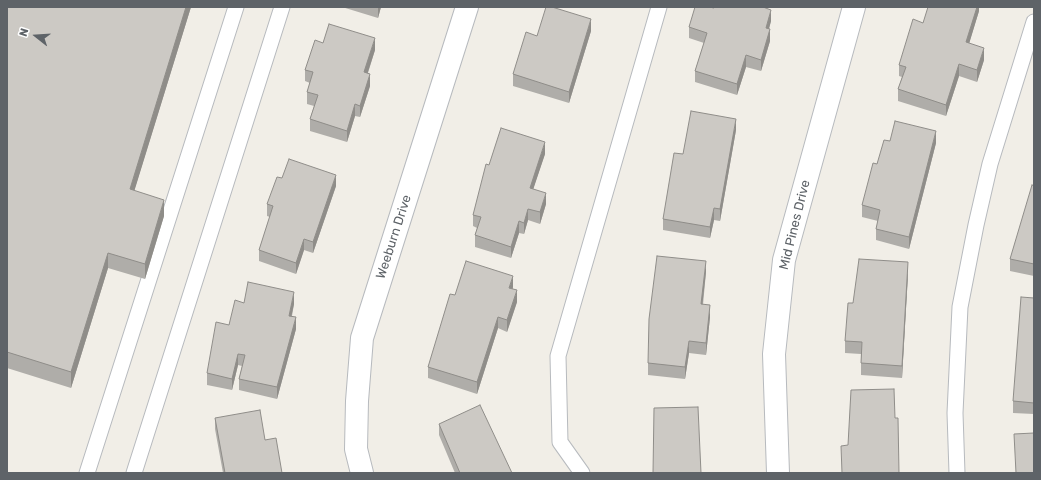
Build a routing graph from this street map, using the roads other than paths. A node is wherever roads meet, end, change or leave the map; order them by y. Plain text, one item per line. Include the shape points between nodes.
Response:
1 (236, 7) edge
2 (282, 7) edge
3 (467, 7) edge
4 (659, 7) edge
5 (854, 7) edge
6 (1034, 22) edge
7 (87, 473) edge
8 (134, 473) edge
9 (362, 473) edge
10 (582, 473) edge
11 (778, 473) edge
12 (957, 473) edge

1 - 7 lane
2 - 8 lane
3 - 9 street, Weeburn Drive via 362,338 356,448
4 - 10 lane via 558,356 560,442
5 - 11 street, Mid Pines Drive via 784,260 774,354
6 - 12 lane via 990,164 960,307 955,413

